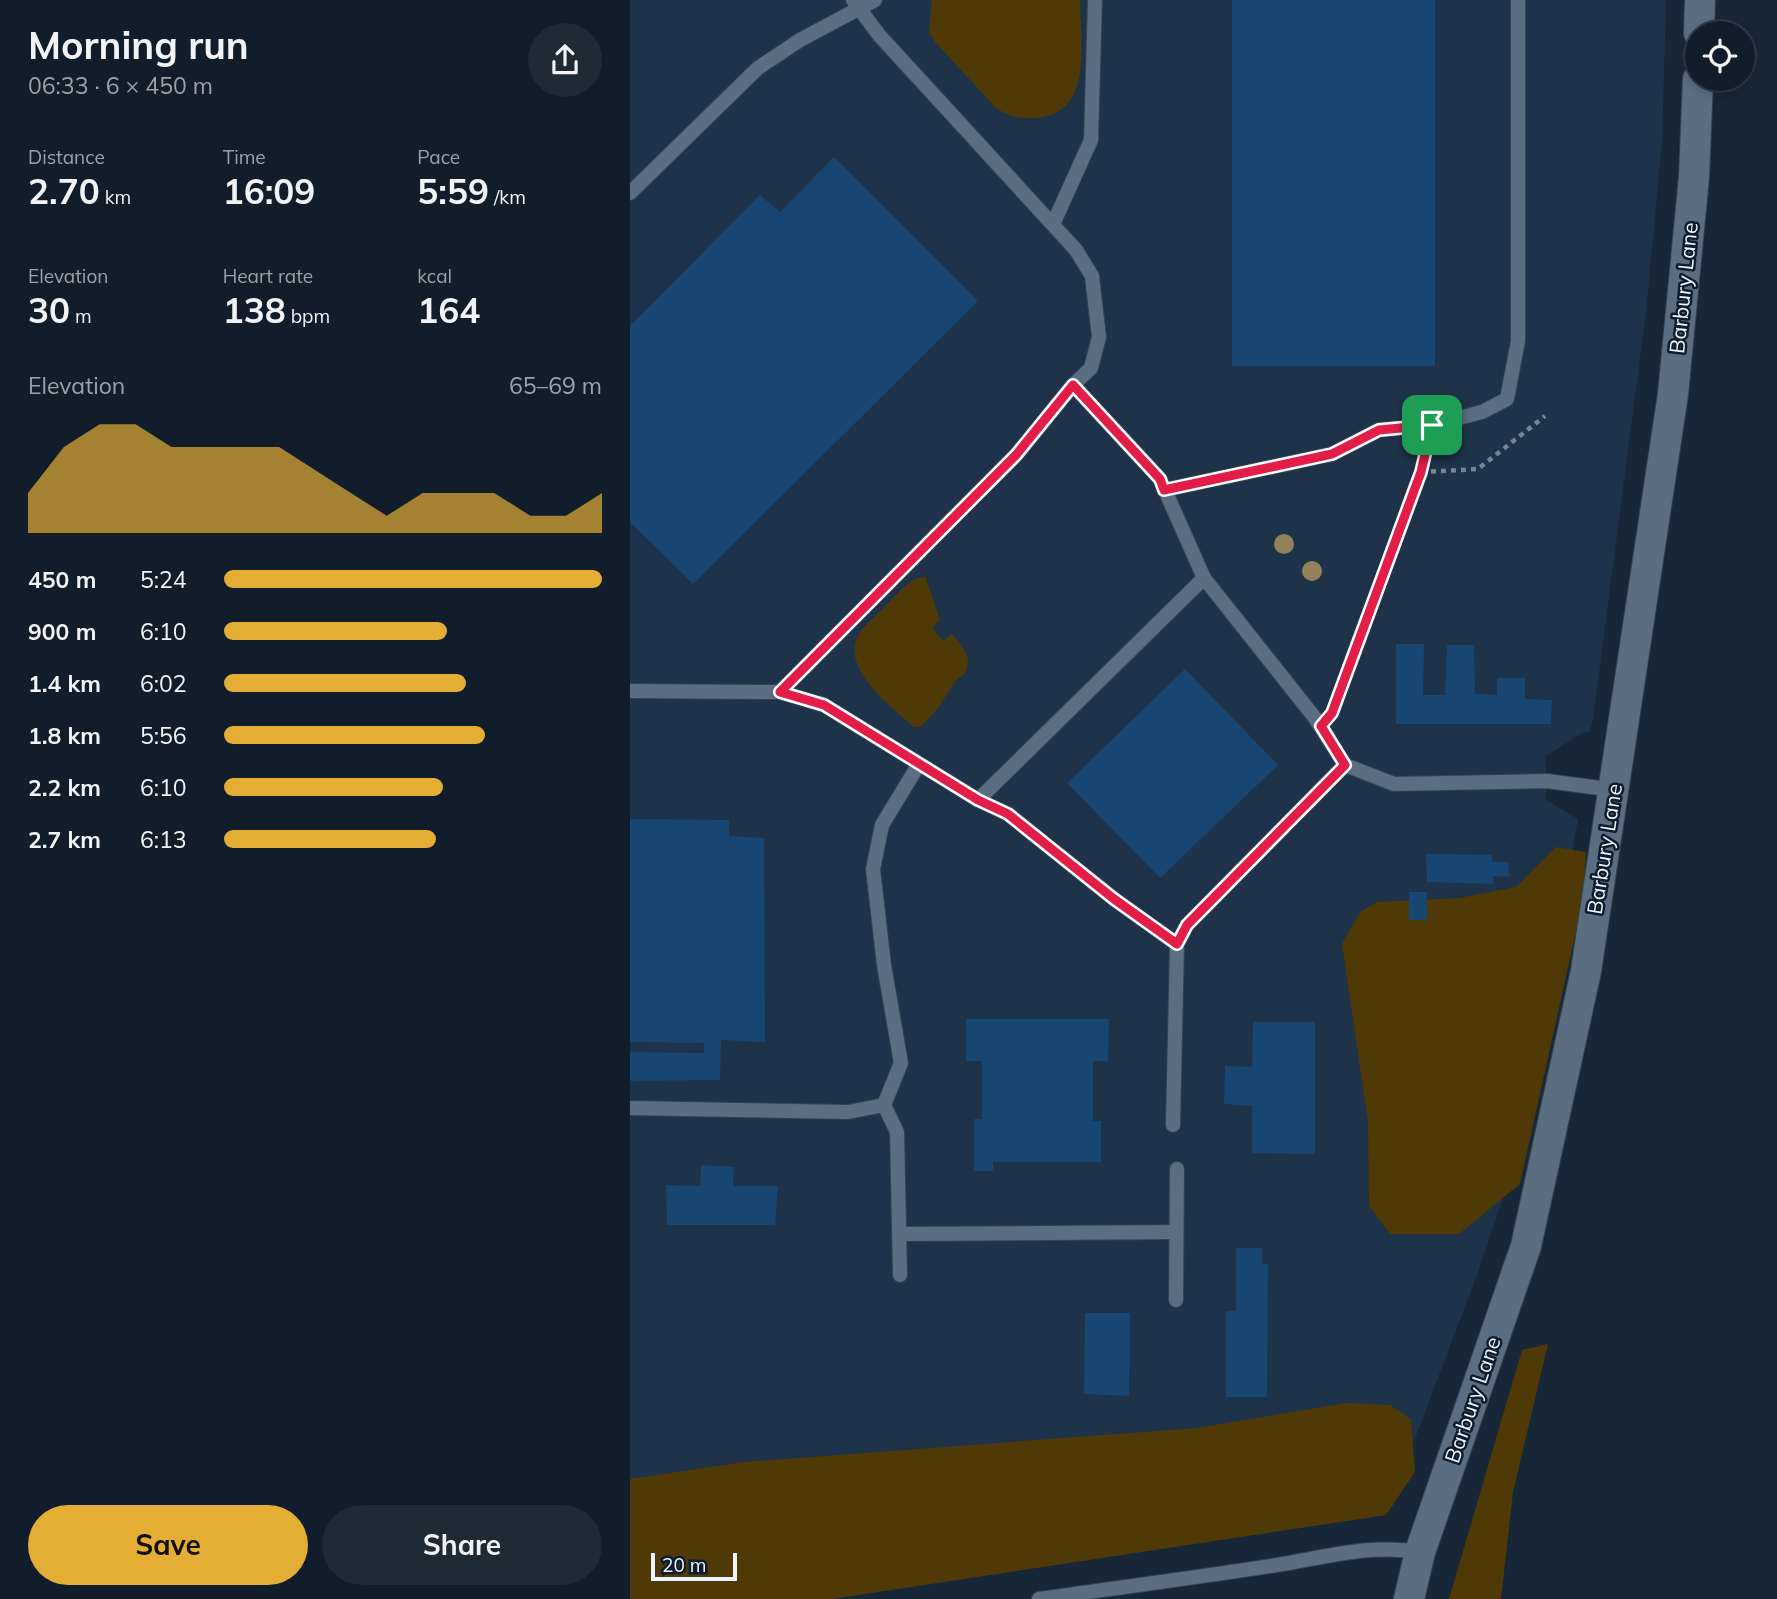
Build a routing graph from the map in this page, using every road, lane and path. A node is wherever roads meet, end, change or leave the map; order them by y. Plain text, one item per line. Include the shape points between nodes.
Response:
1 (875, 0) edge
2 (1095, 0) edge
3 (1518, 0) edge
4 (1700, 0) edge
5 (856, 4) edge
6 (1699, 21) edge
7 (1698, 91) edge
8 (630, 193) edge
9 (1054, 222) junction
10 (1073, 385) junction
11 (1545, 416) dead end
12 (1432, 425) junction
13 (1421, 472) junction
14 (1164, 490) junction
15 (1204, 578) junction
16 (630, 691) edge
17 (780, 692) junction
18 (1321, 726) junction
19 (919, 764) junction
20 (1345, 765) junction
21 (1615, 790) junction
22 (978, 800) junction
23 (1177, 944) junction
24 (884, 1105) junction
25 (630, 1108) edge
26 (1174, 1125) dead end
27 (1177, 1169) dead end
28 (1176, 1232) junction
29 (900, 1234) junction
30 (900, 1275) dead end
31 (1175, 1300) dead end
32 (1420, 1552) junction
33 (1040, 1599) edge
34 (1409, 1599) edge

1 - 5 lane
2 - 9 lane via 1091,140
3 - 12 lane via 1518,341 1510,386 1507,399
4 - 6 street
5 - 8 lane via 758,68
5 - 9 lane via 879,35
7 - 21 street, Barbury Lane via 1673,394
9 - 10 lane via 1092,276 1099,337 1091,368
10 - 14 lane via 1160,479
10 - 17 lane via 1016,455
11 - 13 path via 1478,469
12 - 13 path
12 - 14 lane via 1379,430 1332,454
13 - 18 path via 1332,713
14 - 15 lane
15 - 18 lane
15 - 22 lane
16 - 17 lane
17 - 19 lane via 824,705
18 - 20 lane
19 - 22 lane
19 - 24 lane via 882,825 873,869 901,1063
20 - 21 lane via 1394,783 1547,781
20 - 23 lane via 1187,925
21 - 32 street, Barbury Lane via 1586,971 1526,1246
22 - 23 lane via 1008,814
23 - 26 lane
24 - 25 lane via 848,1112
24 - 29 lane via 897,1132
27 - 28 lane
28 - 29 lane
28 - 31 lane
29 - 30 lane
32 - 33 lane via 1389,1548 1347,1551
32 - 34 street, Barbury Lane

